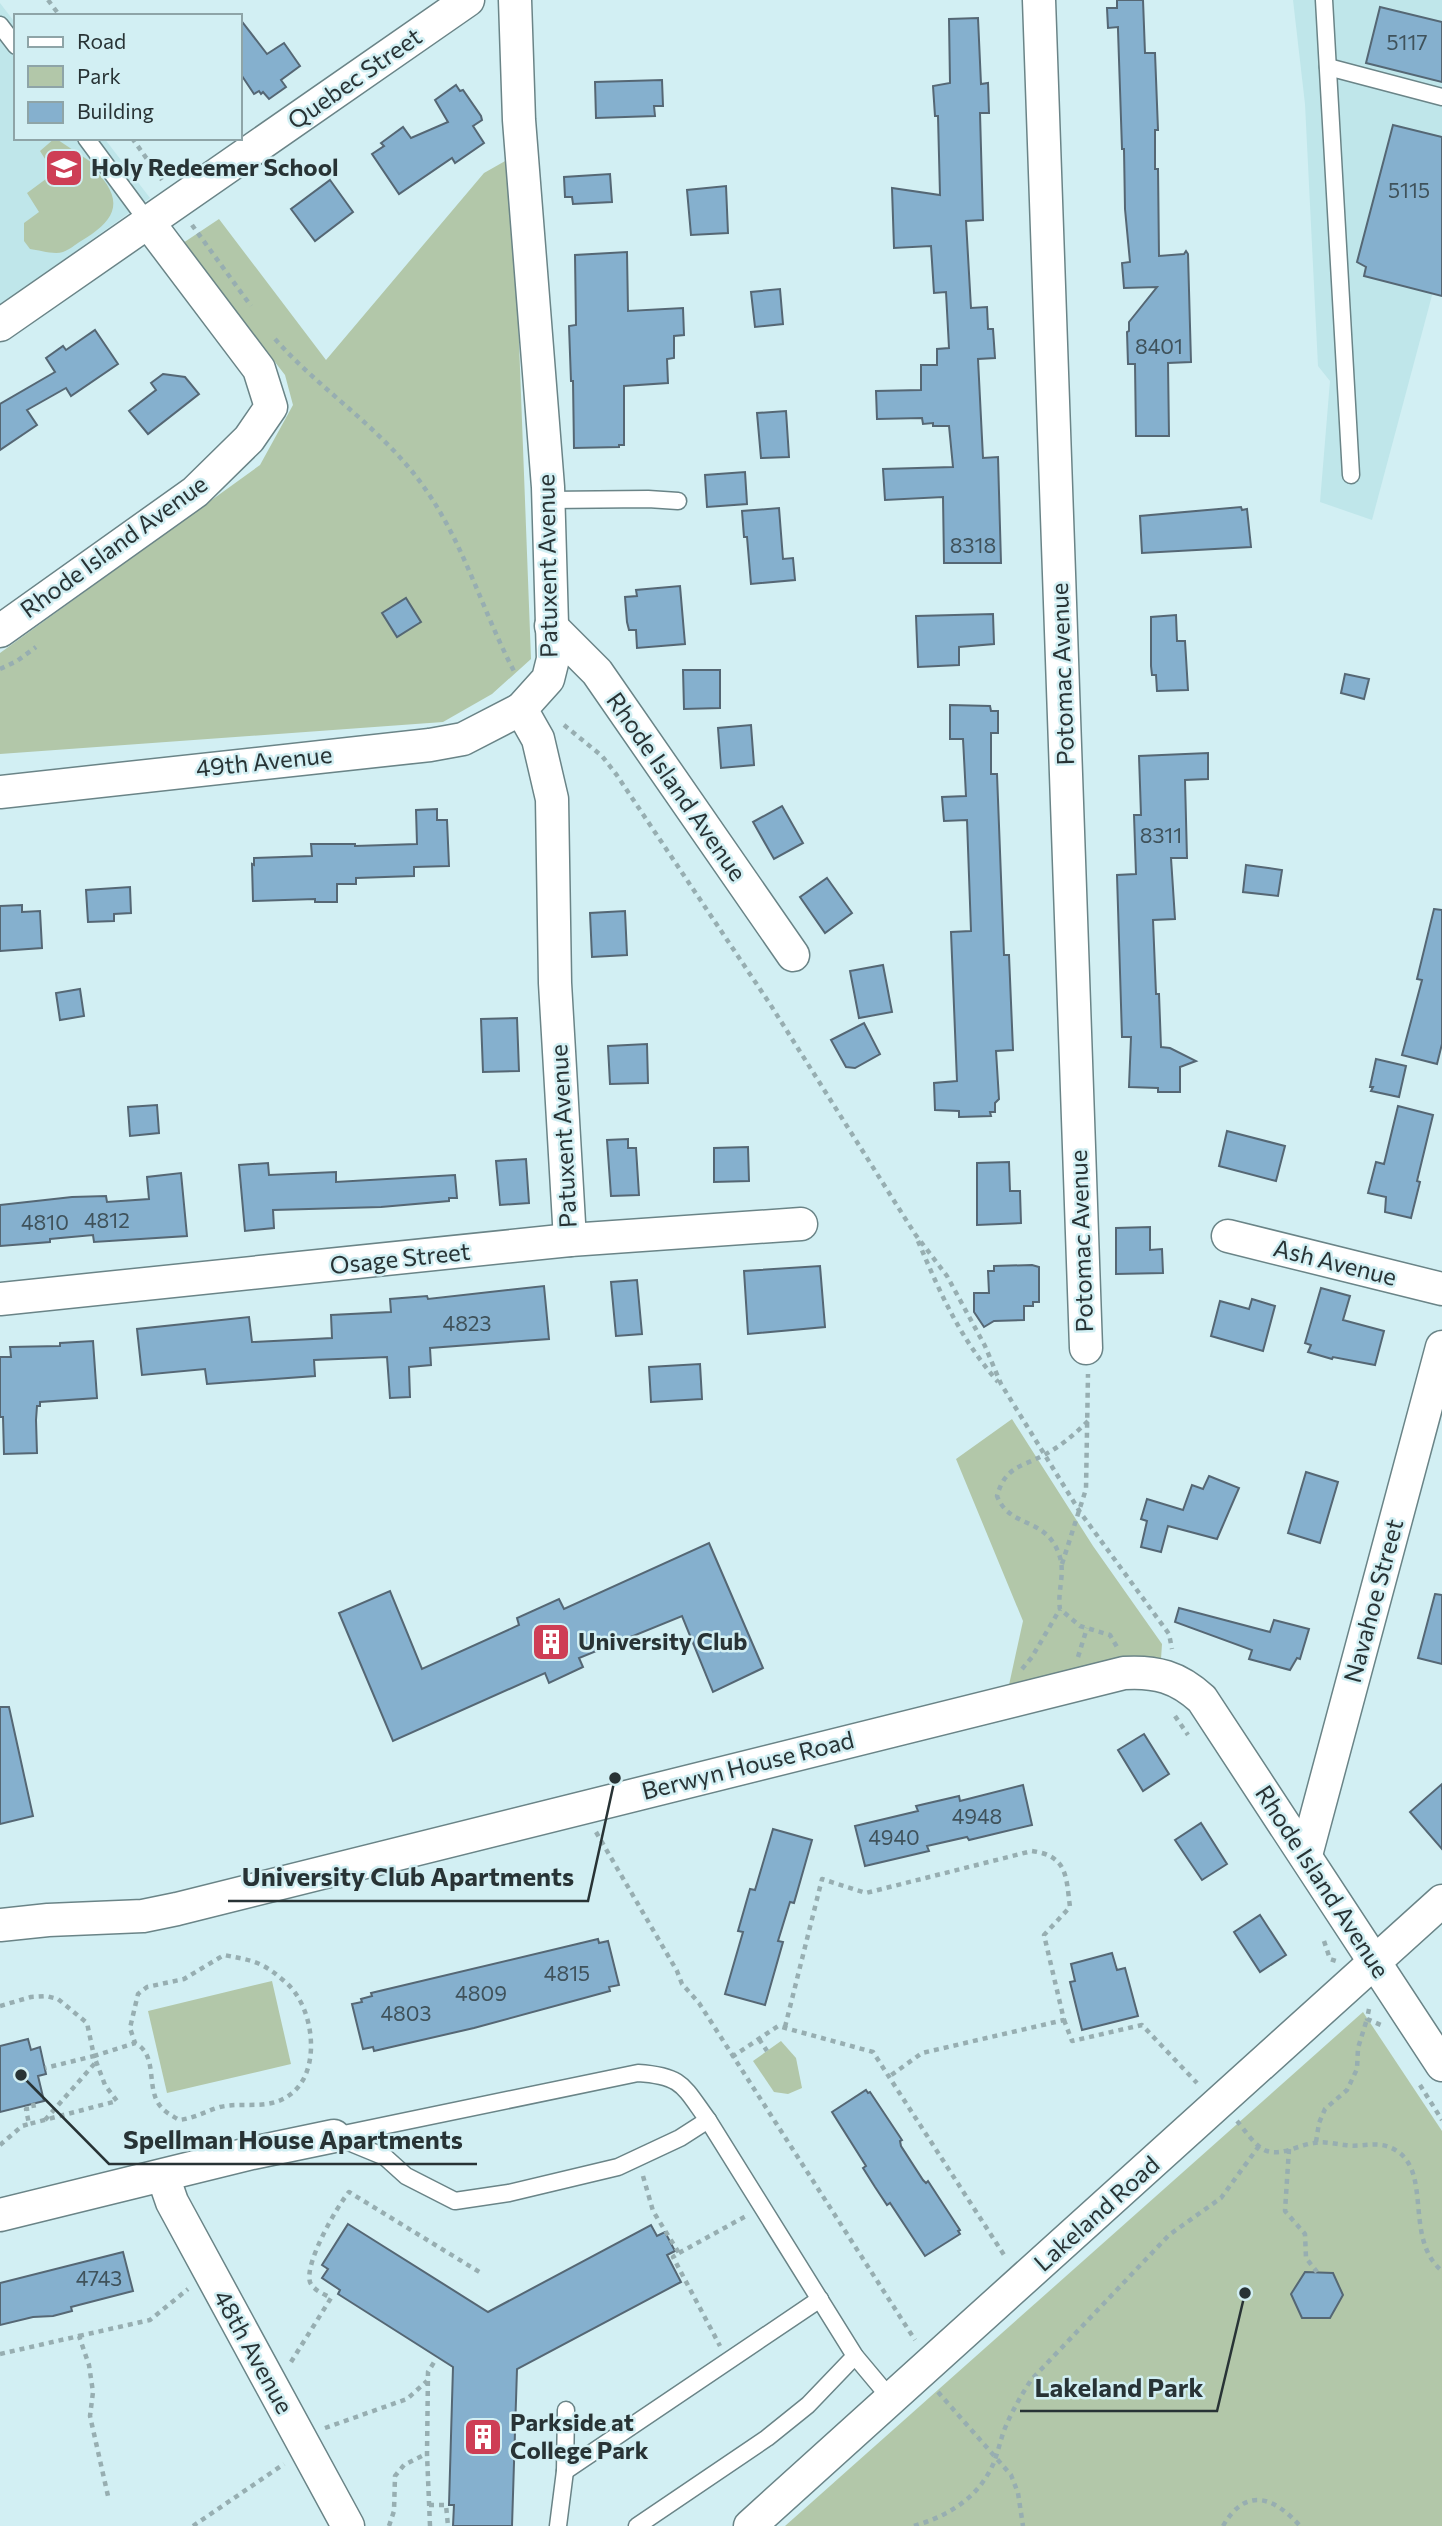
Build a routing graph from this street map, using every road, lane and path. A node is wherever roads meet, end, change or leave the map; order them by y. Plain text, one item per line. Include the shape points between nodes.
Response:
1 (468, 0) edge
2 (515, 0) edge
3 (1039, 0) edge
4 (1324, 0) edge
5 (0, 25) edge
6 (14, 43) edge
7 (1328, 67) junction
8 (1442, 97) edge
9 (87, 140) edge
10 (148, 222) junction
11 (0, 325) edge
12 (1351, 475) dead end
13 (548, 500) junction
14 (678, 501) dead end
15 (551, 626) junction
16 (0, 631) edge
17 (36, 647) dead end
18 (0, 669) edge
19 (521, 709) junction
20 (0, 792) edge
21 (793, 955) dead end
22 (801, 1224) dead end
23 (1228, 1236) dead end
24 (570, 1240) junction
25 (1442, 1289) edge
26 (0, 1299) edge
27 (1442, 1347) edge
28 (1086, 1348) joint
29 (1001, 1384) junction
30 (1088, 1420) junction
31 (1045, 1455) junction
32 (1080, 1512) junction
33 (1062, 1566) junction
34 (1060, 1609) junction
35 (1087, 1628) junction
36 (1117, 1648) dead end
37 (1173, 1652) dead end
38 (1078, 1658) dead end
39 (1021, 1670) dead end
40 (1202, 1699) joint
41 (595, 1830) dead end
42 (1306, 1855) junction
43 (1442, 1901) edge
44 (0, 1926) edge
45 (1375, 1964) junction
46 (0, 2006) edge
47 (1064, 2020) junction
48 (1367, 2020) dead end
49 (785, 2027) junction
50 (759, 2039) junction
51 (135, 2043) junction
52 (767, 2051) dead end
53 (94, 2056) junction
54 (732, 2056) junction
55 (95, 2063) junction
56 (1442, 2065) edge
57 (45, 2068) dead end
58 (890, 2076) junction
59 (1200, 2086) dead end
60 (33, 2103) dead end
61 (45, 2120) junction
62 (708, 2120) junction
63 (1236, 2120) dead end
64 (29, 2124) junction
65 (334, 2136) junction
66 (1316, 2142) junction
67 (0, 2145) edge
68 (1259, 2146) junction
69 (1289, 2149) junction
70 (637, 2158) junction
71 (163, 2176) junction
72 (762, 2207) junction
73 (0, 2215) edge
74 (679, 2253) junction
75 (1007, 2260) dead end
76 (1442, 2271) edge
77 (1317, 2272) dead end
78 (481, 2273) dead end
79 (192, 2286) dead end
80 (820, 2299) junction
81 (79, 2336) junction
82 (916, 2340) dead end
83 (0, 2354) edge
84 (855, 2356) junction
85 (436, 2359) dead end
86 (728, 2361) junction
87 (291, 2363) dead end
88 (428, 2380) junction
89 (936, 2389) dead end
90 (891, 2399) junction
91 (566, 2410) dead end
92 (324, 2428) dead end
93 (427, 2454) junction
94 (996, 2457) junction
95 (285, 2463) dead end
96 (565, 2471) junction
97 (108, 2497) dead end
98 (429, 2505) junction
99 (193, 2526) edge
100 (348, 2526) edge
101 (389, 2526) edge
102 (430, 2526) edge
103 (448, 2526) edge
104 (558, 2526) edge
105 (637, 2526) edge
106 (750, 2526) edge
107 (914, 2526) edge
108 (1023, 2526) edge
109 (1223, 2526) edge
110 (1300, 2526) edge

1 - 10 street, Quebec Street
2 - 13 street, Patuxent Avenue via 519,120
3 - 28 street, Potomac Avenue
4 - 7 lane
5 - 6 lane
7 - 8 lane
7 - 12 lane
9 - 10 lane
10 - 11 street, Quebec Street
10 - 16 street, Rhode Island Avenue via 259,369 271,407 249,439 195,492
13 - 14 lane
13 - 15 street, Patuxent Avenue
15 - 19 street, Patuxent Avenue via 553,659 548,680
15 - 21 street, Rhode Island Avenue via 597,672
17 - 18 path
19 - 20 street, 49th Avenue via 463,739 430,745
19 - 24 street, Patuxent Avenue via 538,739 552,799 555,983
22 - 24 street, Osage Street
23 - 25 street, Ash Avenue
24 - 26 street, Osage Street
27 - 42 street, Navahoe Street
28 - 30 path
29 - 29 path via 967,1310 915,1234 955,1322
29 - 31 path
30 - 31 path
30 - 32 path via 1086,1489
31 - 32 path
31 - 33 path via 1014,1468 997,1496 1015,1517 1048,1534
32 - 33 path
32 - 37 path via 1169,1634
33 - 34 path
34 - 35 path
34 - 39 path
35 - 36 path via 1110,1635
35 - 38 path
40 - 42 street, Rhode Island Avenue
40 - 44 street, Berwyn House Road via 1168,1675 1124,1673 177,1909 143,1916
41 - 54 path via 682,1984
42 - 45 street, Rhode Island Avenue
43 - 45 street, Lakeland Road
45 - 56 street, Rhode Island Avenue
45 - 90 street, Lakeland Road
46 - 53 path via 31,1997 58,1998 87,2023
47 - 49 path via 1044,1935 1070,1907 1064,1869 1045,1852 1032,1851 866,1893 822,1879
47 - 58 path via 922,2053
47 - 59 path via 1072,2041 1142,2025
48 - 66 path via 1357,2069 1347,2090 1325,2109
49 - 50 path via 778,2026
49 - 58 path via 873,2052
50 - 52 path
50 - 54 path
51 - 51 path via 148,2055 160,2106 179,2120 222,2106 284,2099 310,2067 308,2022 296,1993 260,1962 224,1955 184,1979 147,1987 138,1994 130,2028
51 - 53 path
53 - 55 path
53 - 57 path
54 - 82 path
55 - 61 path
55 - 61 path via 117,2101
58 - 75 path
60 - 64 path via 34,2108 26,2109
61 - 64 path
62 - 65 lane via 681,2083 661,2074 638,2073
62 - 70 lane
62 - 72 lane
63 - 68 path
64 - 67 path
65 - 70 lane via 385,2158 406,2176 455,2201 509,2193 618,2167
65 - 71 street
66 - 69 path
66 - 76 path via 1378,2143 1407,2159 1422,2240 1427,2255
68 - 69 path via 1267,2151
68 - 94 path via 1221,2198 1169,2235 1031,2380 1014,2405
69 - 77 path via 1285,2211 1305,2234 1306,2258
70 - 74 path via 653,2211
71 - 73 street
71 - 100 street, 48th Avenue via 172,2202
72 - 74 path
72 - 80 lane
74 - 86 path via 673,2257
78 - 87 path via 349,2192 318,2244 310,2273 310,2283 331,2298
79 - 81 path via 150,2320
80 - 84 lane
80 - 86 lane
81 - 83 path
81 - 97 path via 89,2365 90,2416
84 - 90 lane
84 - 105 lane via 808,2405 767,2438
85 - 88 path
86 - 96 lane
88 - 92 path via 407,2399
88 - 93 path
89 - 94 path
90 - 106 street, Lakeland Road
91 - 96 lane
93 - 98 path
93 - 101 path via 404,2465 395,2476
94 - 107 path via 984,2481 961,2504
94 - 108 path via 1011,2475
95 - 99 path
96 - 104 lane
98 - 102 path
98 - 103 path via 446,2505
109 - 110 path via 1244,2503 1258,2500 1286,2510

